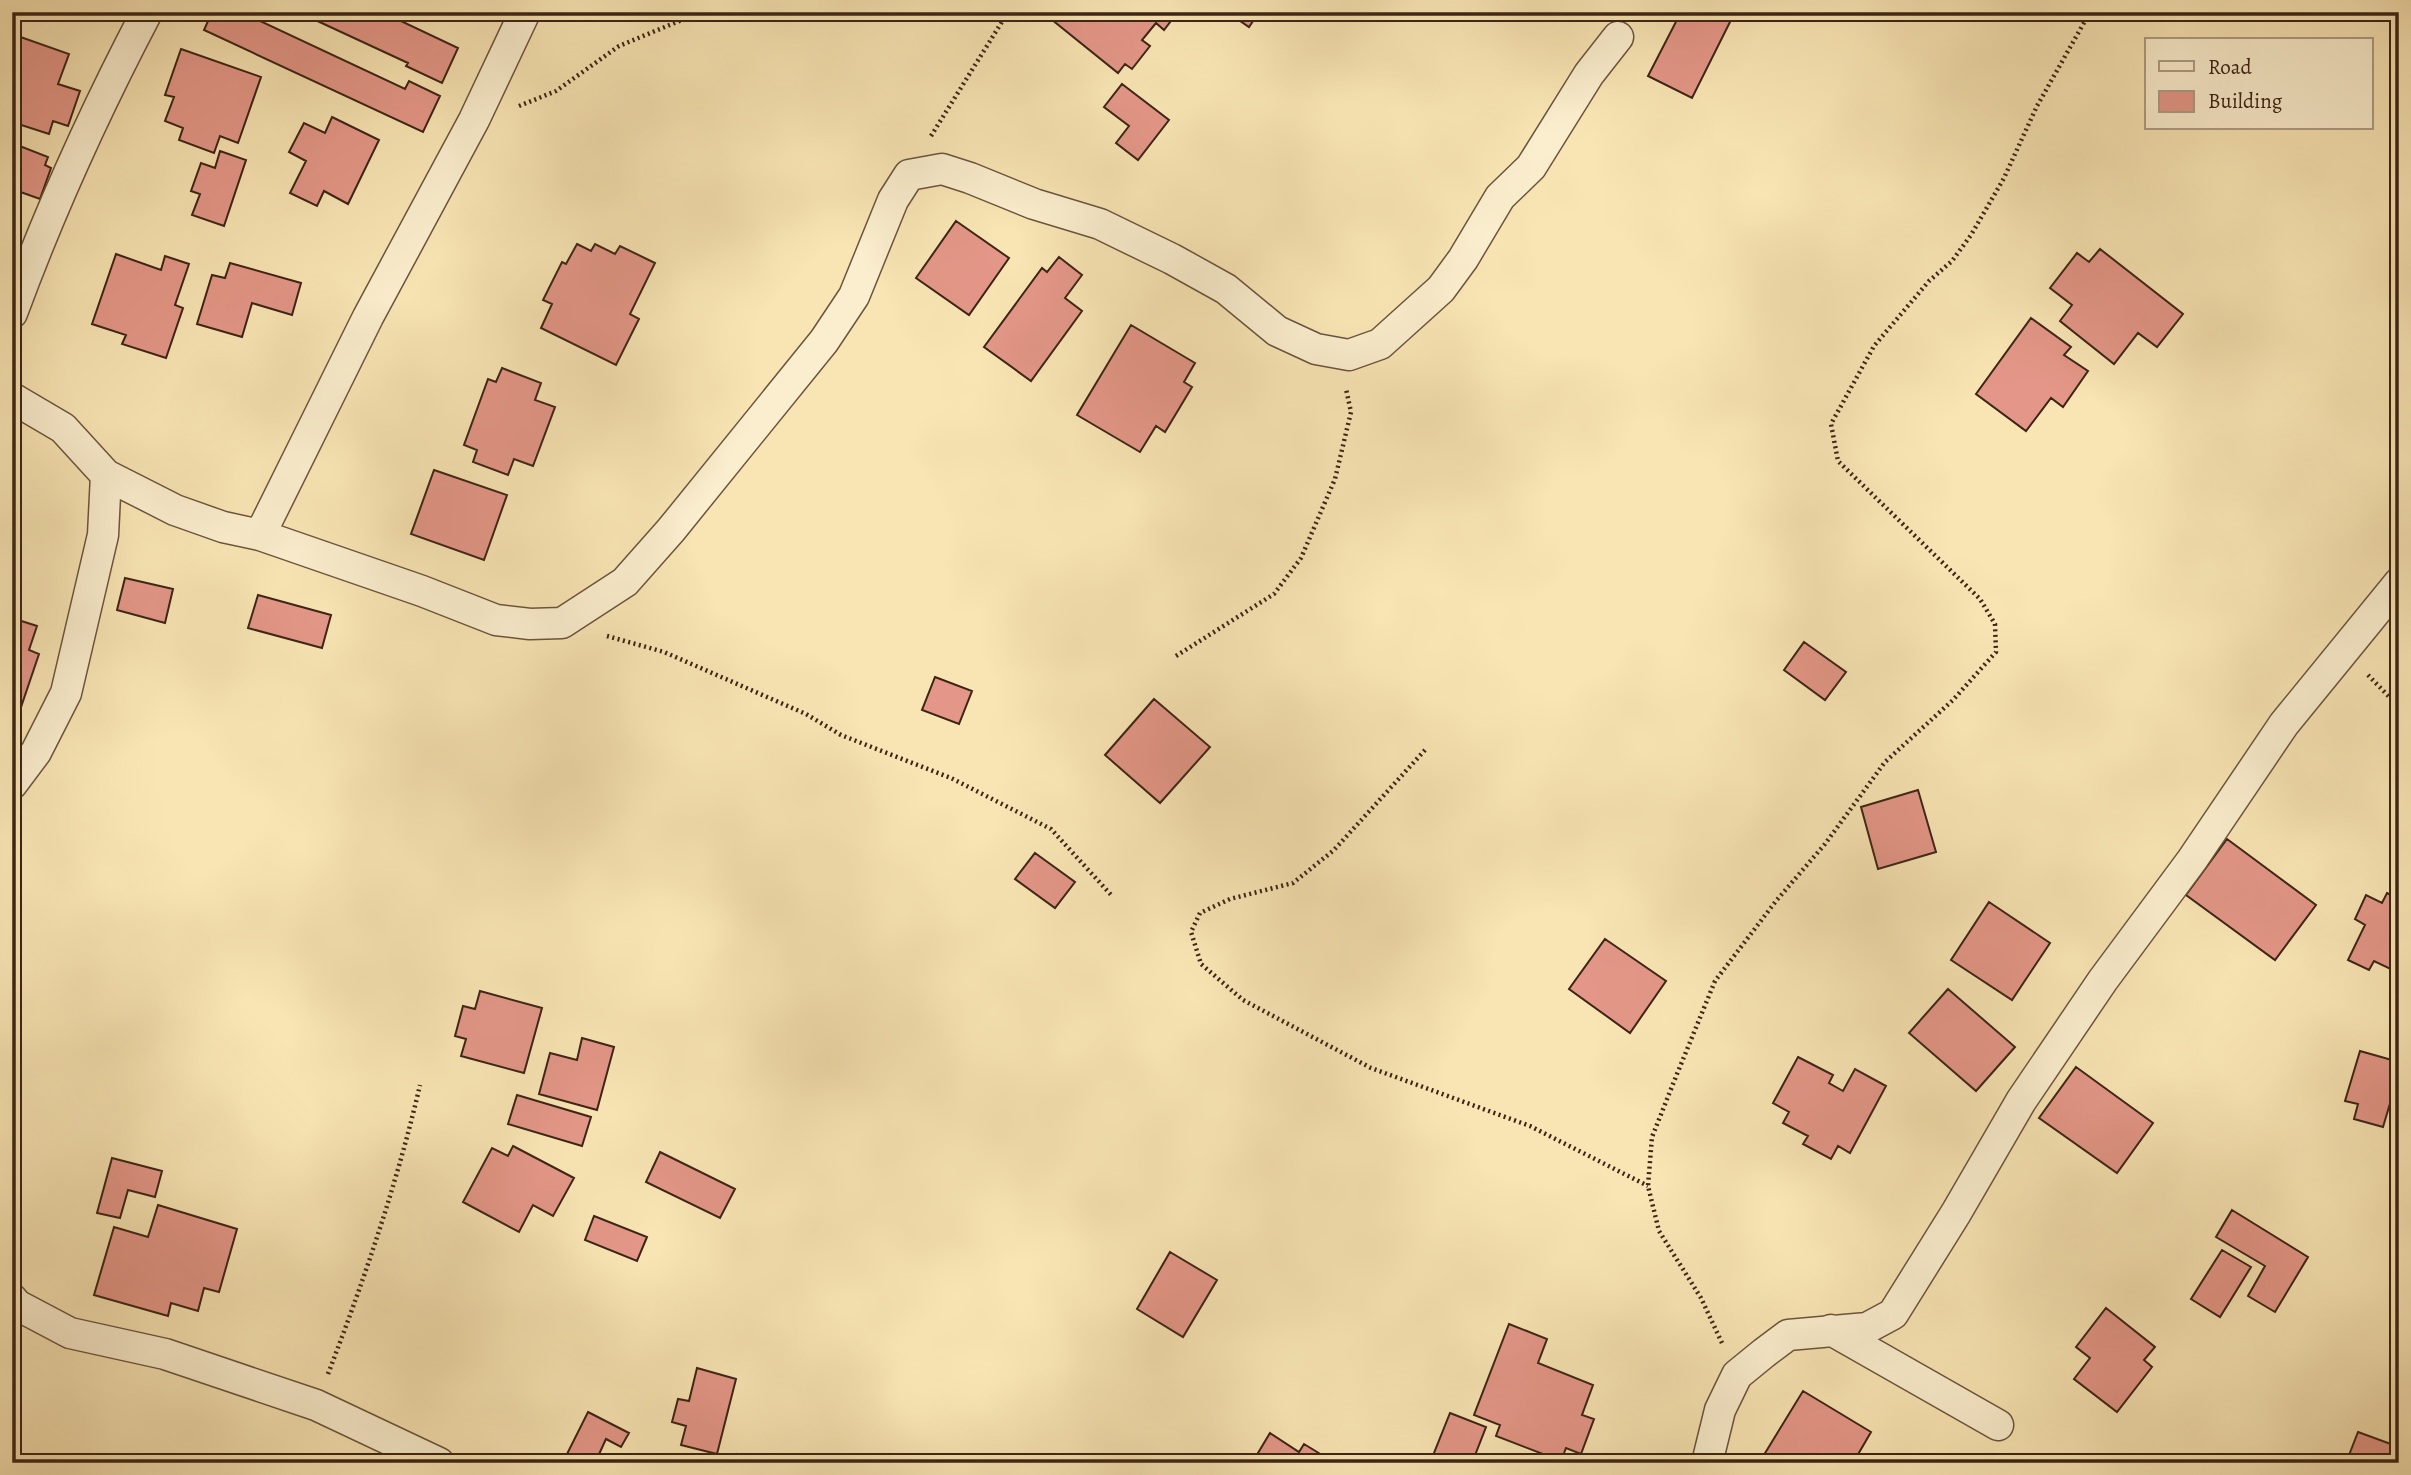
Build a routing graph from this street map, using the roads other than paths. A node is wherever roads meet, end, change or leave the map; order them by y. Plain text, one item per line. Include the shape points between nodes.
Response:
1 (147, 12) edge
2 (525, 12) edge
3 (1618, 37) dead end
4 (12, 313) edge
5 (12, 398) edge
6 (106, 475) junction
7 (260, 535) junction
8 (2399, 583) edge
9 (12, 783) edge
10 (12, 1299) edge
11 (1830, 1330) junction
12 (1998, 1425) dead end
13 (439, 1463) edge
14 (1707, 1463) edge

1 - 4 street via 41,236
2 - 7 street
3 - 7 street via 1531,167 1500,197 1441,289 1380,344 1349,355 1316,349 1277,331 1226,289 1100,223 942,169 909,175 893,201 854,296 824,341 671,530 625,582 562,623 496,620
5 - 6 street via 63,428
6 - 7 street via 175,510
6 - 9 street via 103,535 66,693 36,752
8 - 11 street via 2284,724 2021,1101 1894,1314 1867,1328
10 - 13 street via 70,1334 165,1354 316,1405
11 - 12 street
11 - 14 street via 1788,1335 1737,1376 1720,1410

